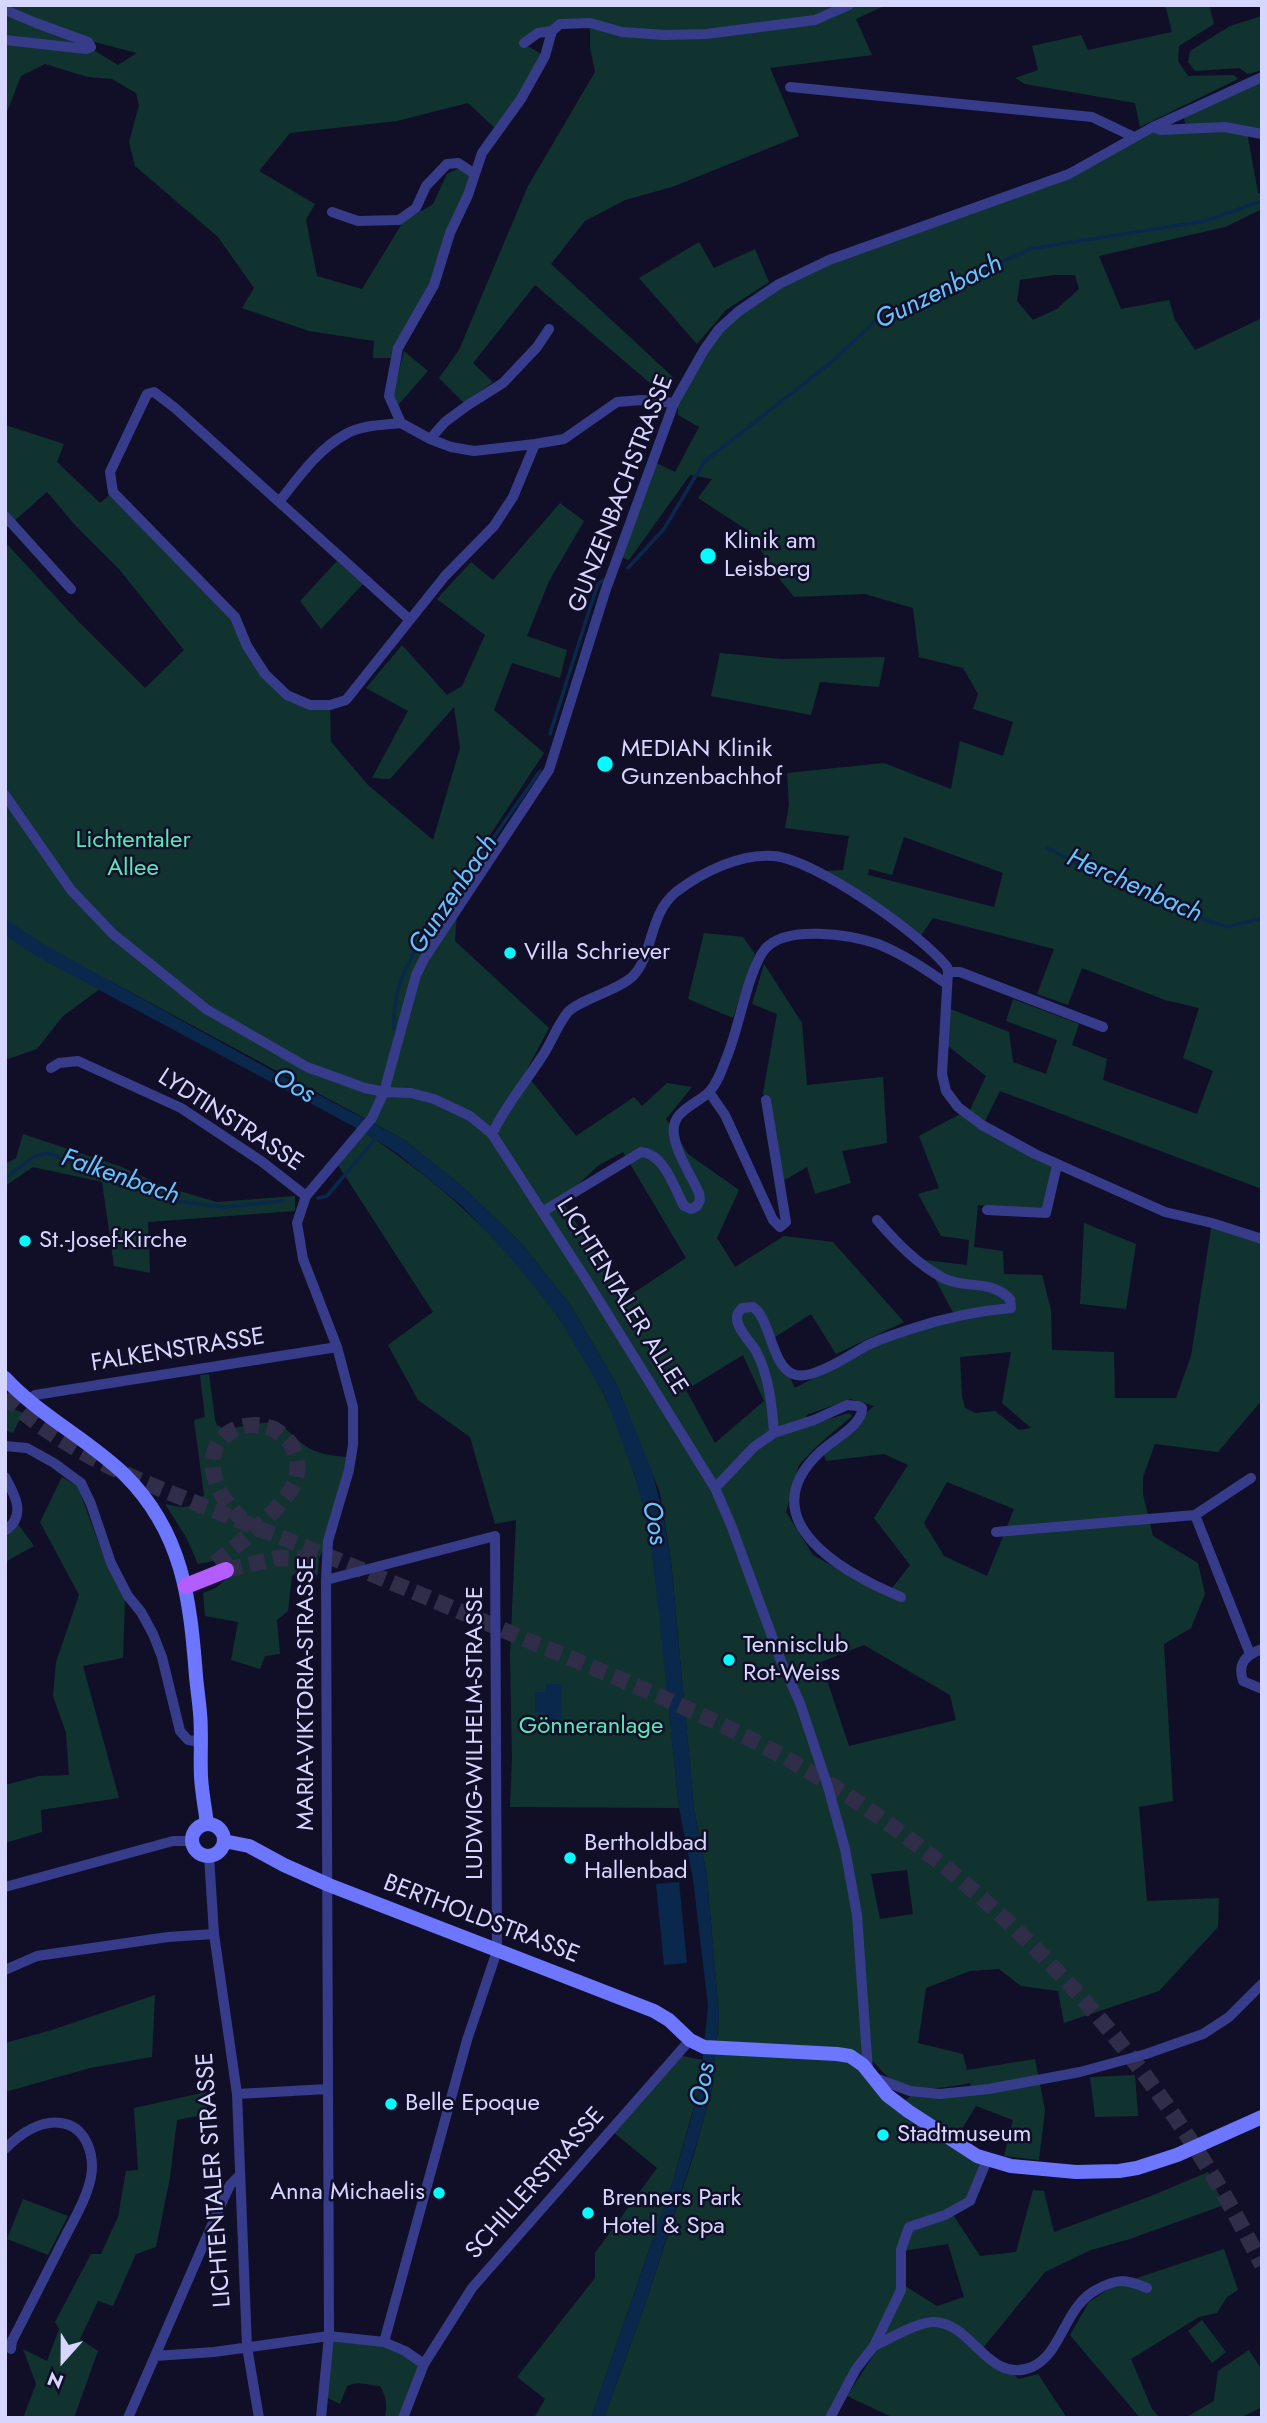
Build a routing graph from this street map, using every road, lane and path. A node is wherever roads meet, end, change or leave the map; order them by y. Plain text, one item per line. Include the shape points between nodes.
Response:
1 (849, 5) edge
2 (5, 9) edge
3 (552, 31) junction
4 (5, 40) edge
5 (524, 43) dead end
6 (1262, 77) edge
7 (790, 87) dead end
8 (1153, 127) junction
9 (1262, 134) edge
10 (1134, 138) junction
11 (475, 174) junction
12 (332, 212) dead end
13 (549, 329) dead end
14 (674, 403) junction
15 (401, 423) junction
16 (430, 439) junction
17 (535, 444) junction
18 (279, 502) junction
19 (5, 516) edge
20 (71, 589) dead end
21 (410, 620) junction
22 (5, 795) edge
23 (948, 972) junction
24 (947, 984) junction
25 (1103, 1027) dead end
26 (51, 1068) dead end
27 (384, 1092) junction
28 (709, 1092) junction
29 (766, 1100) dead end
30 (492, 1134) junction
31 (1057, 1165) junction
32 (306, 1196) junction
33 (987, 1210) dead end
34 (542, 1212) junction
35 (877, 1220) dead end
36 (1262, 1240) edge
37 (337, 1346) junction
38 (5, 1378) edge
39 (28, 1400) junction
40 (774, 1433) junction
41 (5, 1446) edge
42 (5, 1476) edge
43 (1251, 1478) dead end
44 (715, 1488) junction
45 (1195, 1515) junction
46 (5, 1531) edge
47 (996, 1532) dead end
48 (220, 1567) tunnel mouth
49 (326, 1580) junction
50 (185, 1581) junction
51 (901, 1597) dead end
52 (1262, 1649) edge
53 (1250, 1654) junction
54 (1262, 1689) edge
55 (201, 1742) junction
56 (207, 1824) junction
57 (192, 1841) junction
58 (224, 1841) junction
59 (209, 1856) junction
60 (329, 1885) junction
61 (5, 1887) edge
62 (214, 1934) junction
63 (496, 1951) junction
64 (5, 1970) edge
65 (1262, 1984) edge
66 (690, 2040) junction
67 (869, 2074) junction
68 (328, 2089) junction
69 (237, 2094) junction
70 (1262, 2117) edge
71 (5, 2149) edge
72 (987, 2160) junction
73 (239, 2176) junction
74 (1147, 2288) dead end
75 (329, 2336) junction
76 (384, 2342) junction
77 (874, 2346) junction
78 (247, 2347) junction
79 (11, 2349) dead end
80 (155, 2356) junction
81 (424, 2364) junction
82 (128, 2418) edge
83 (259, 2418) edge
84 (321, 2418) edge
85 (403, 2418) edge
86 (830, 2418) edge

1 - 3 street via 815,20 706,34 622,32 590,23 560,24
2 - 4 street via 91,47
3 - 5 street via 538,33
3 - 11 street via 545,56 521,99 481,153
6 - 8 street, GUNZENBACHSTRASSE
7 - 10 street via 1092,117
8 - 9 street via 1225,127
8 - 10 street, GUNZENBACHSTRASSE
10 - 14 street, GUNZENBACHSTRASSE via 1069,174 829,260 779,284 719,329
11 - 12 street via 458,163 447,164 426,186 416,208 399,220 358,221
11 - 15 street via 450,233 435,285 398,348 389,396
13 - 16 street via 503,383 444,422
14 - 17 street via 617,402 564,439
14 - 27 street, GUNZENBACHSTRASSE via 606,589 548,770 424,958
15 - 16 street
15 - 18 street via 346,434 322,453
16 - 17 street via 474,451
17 - 21 street via 513,497 494,526
18 - 21 street
18 - 21 street via 154,389 142,402 110,472 113,492 236,617 265,674 287,695 310,705 346,699
19 - 20 street
22 - 27 street, LICHTENTALER ALLEE via 71,890 113,934 206,1009 307,1067
23 - 24 street
23 - 25 street via 960,972
23 - 30 street via 944,963 875,906 811,868 774,856 744,858 676,892 662,907 640,967 631,978 569,1011
24 - 28 street via 875,943 820,934 774,942 759,960 732,1046
24 - 31 street via 942,1074 950,1098 982,1125
26 - 32 street, LYDTINSTRASSE via 78,1061 181,1108
27 - 30 street, LICHTENTALER ALLEE via 411,1093 445,1103
27 - 32 street, MARIA-VIKTORIA-STRASSE via 372,1118
28 - 29 street via 780,1227 786,1222
28 - 34 street via 686,1107 673,1128 699,1193 695,1208 684,1206 658,1159 642,1152
30 - 34 street, LICHTENTALER ALLEE
31 - 33 street via 1046,1213
31 - 36 street via 1165,1212
32 - 37 street, MARIA-VIKTORIA-STRASSE via 297,1223 303,1259
34 - 44 street, LICHTENTALER ALLEE
35 - 40 street via 898,1245 944,1279 1000,1289 1010,1299 1011,1308 938,1319 877,1340 800,1376 786,1369 759,1311 742,1308 737,1321 765,1372
37 - 39 street, FALKENSTRASSE via 35,1395
37 - 49 street, MARIA-VIKTORIA-STRASSE via 353,1407 353,1446 328,1541
38 - 39 main road
39 - 50 main road via 126,1476 161,1520
40 - 44 street
40 - 51 street via 846,1405 862,1408 859,1420 805,1468 795,1499 798,1519 809,1539 832,1560
41 - 55 street via 27,1448 81,1483 111,1563 153,1634 180,1731 188,1740
42 - 46 street via 18,1500 17,1512
43 - 45 street
44 - 67 street, LICHTENTALER ALLEE via 800,1703 845,1849 858,1915
45 - 47 street
45 - 53 street
48 - 50 main road via 202,1570
49 - 60 street, MARIA-VIKTORIA-STRASSE
49 - 63 street, LUDWIG-WILHELM-STRASSE via 495,1536
50 - 55 main road
52 - 53 street
53 - 54 street via 1240,1672 1243,1681
55 - 56 main road
56 - 57 main road via 198,1828
56 - 58 main road via 221,1831
57 - 59 main road via 198,1852
57 - 61 street via 173,1840
58 - 59 main road via 218,1853
58 - 60 main road, BERTHOLDSTRASSE via 249,1846
59 - 62 street, LICHTENTALER STRASSE
60 - 63 main road, BERTHOLDSTRASSE
60 - 68 street, MARIA-VIKTORIA-STRASSE
62 - 64 street via 37,1956
62 - 69 street, LICHTENTALER STRASSE
63 - 66 main road, BERTHOLDSTRASSE via 653,2011
63 - 76 street, LUDWIG-WILHELM-STRASSE
65 - 67 street via 1229,2017 1203,2034 1080,2072 940,2094 910,2091
66 - 67 main road, BERTHOLDSTRASSE via 710,2047 844,2055 856,2059
66 - 81 street, SCHILLERSTRASSE via 472,2288
67 - 72 main road via 899,2104
68 - 69 street
68 - 75 street, MARIA-VIKTORIA-STRASSE
69 - 73 street, LICHTENTALER STRASSE
70 - 72 main road via 1177,2155 1119,2171 1076,2172
71 - 79 street via 24,2132 52,2122 79,2131 92,2154 91,2179
72 - 77 street via 970,2201 909,2227 901,2250 901,2290
73 - 78 street, LICHTENTALER STRASSE
73 - 80 street via 222,2202
74 - 77 street via 1128,2280 1110,2282 1090,2293 1073,2310 1050,2352 1023,2370 1000,2367 957,2331 931,2321
75 - 76 street
75 - 78 street
75 - 84 street, MARIA-VIKTORIA-STRASSE
76 - 81 street
77 - 86 street
78 - 80 street
78 - 83 street, LICHTENTALER STRASSE
80 - 82 street
81 - 85 street, SCHILLERSTRASSE

